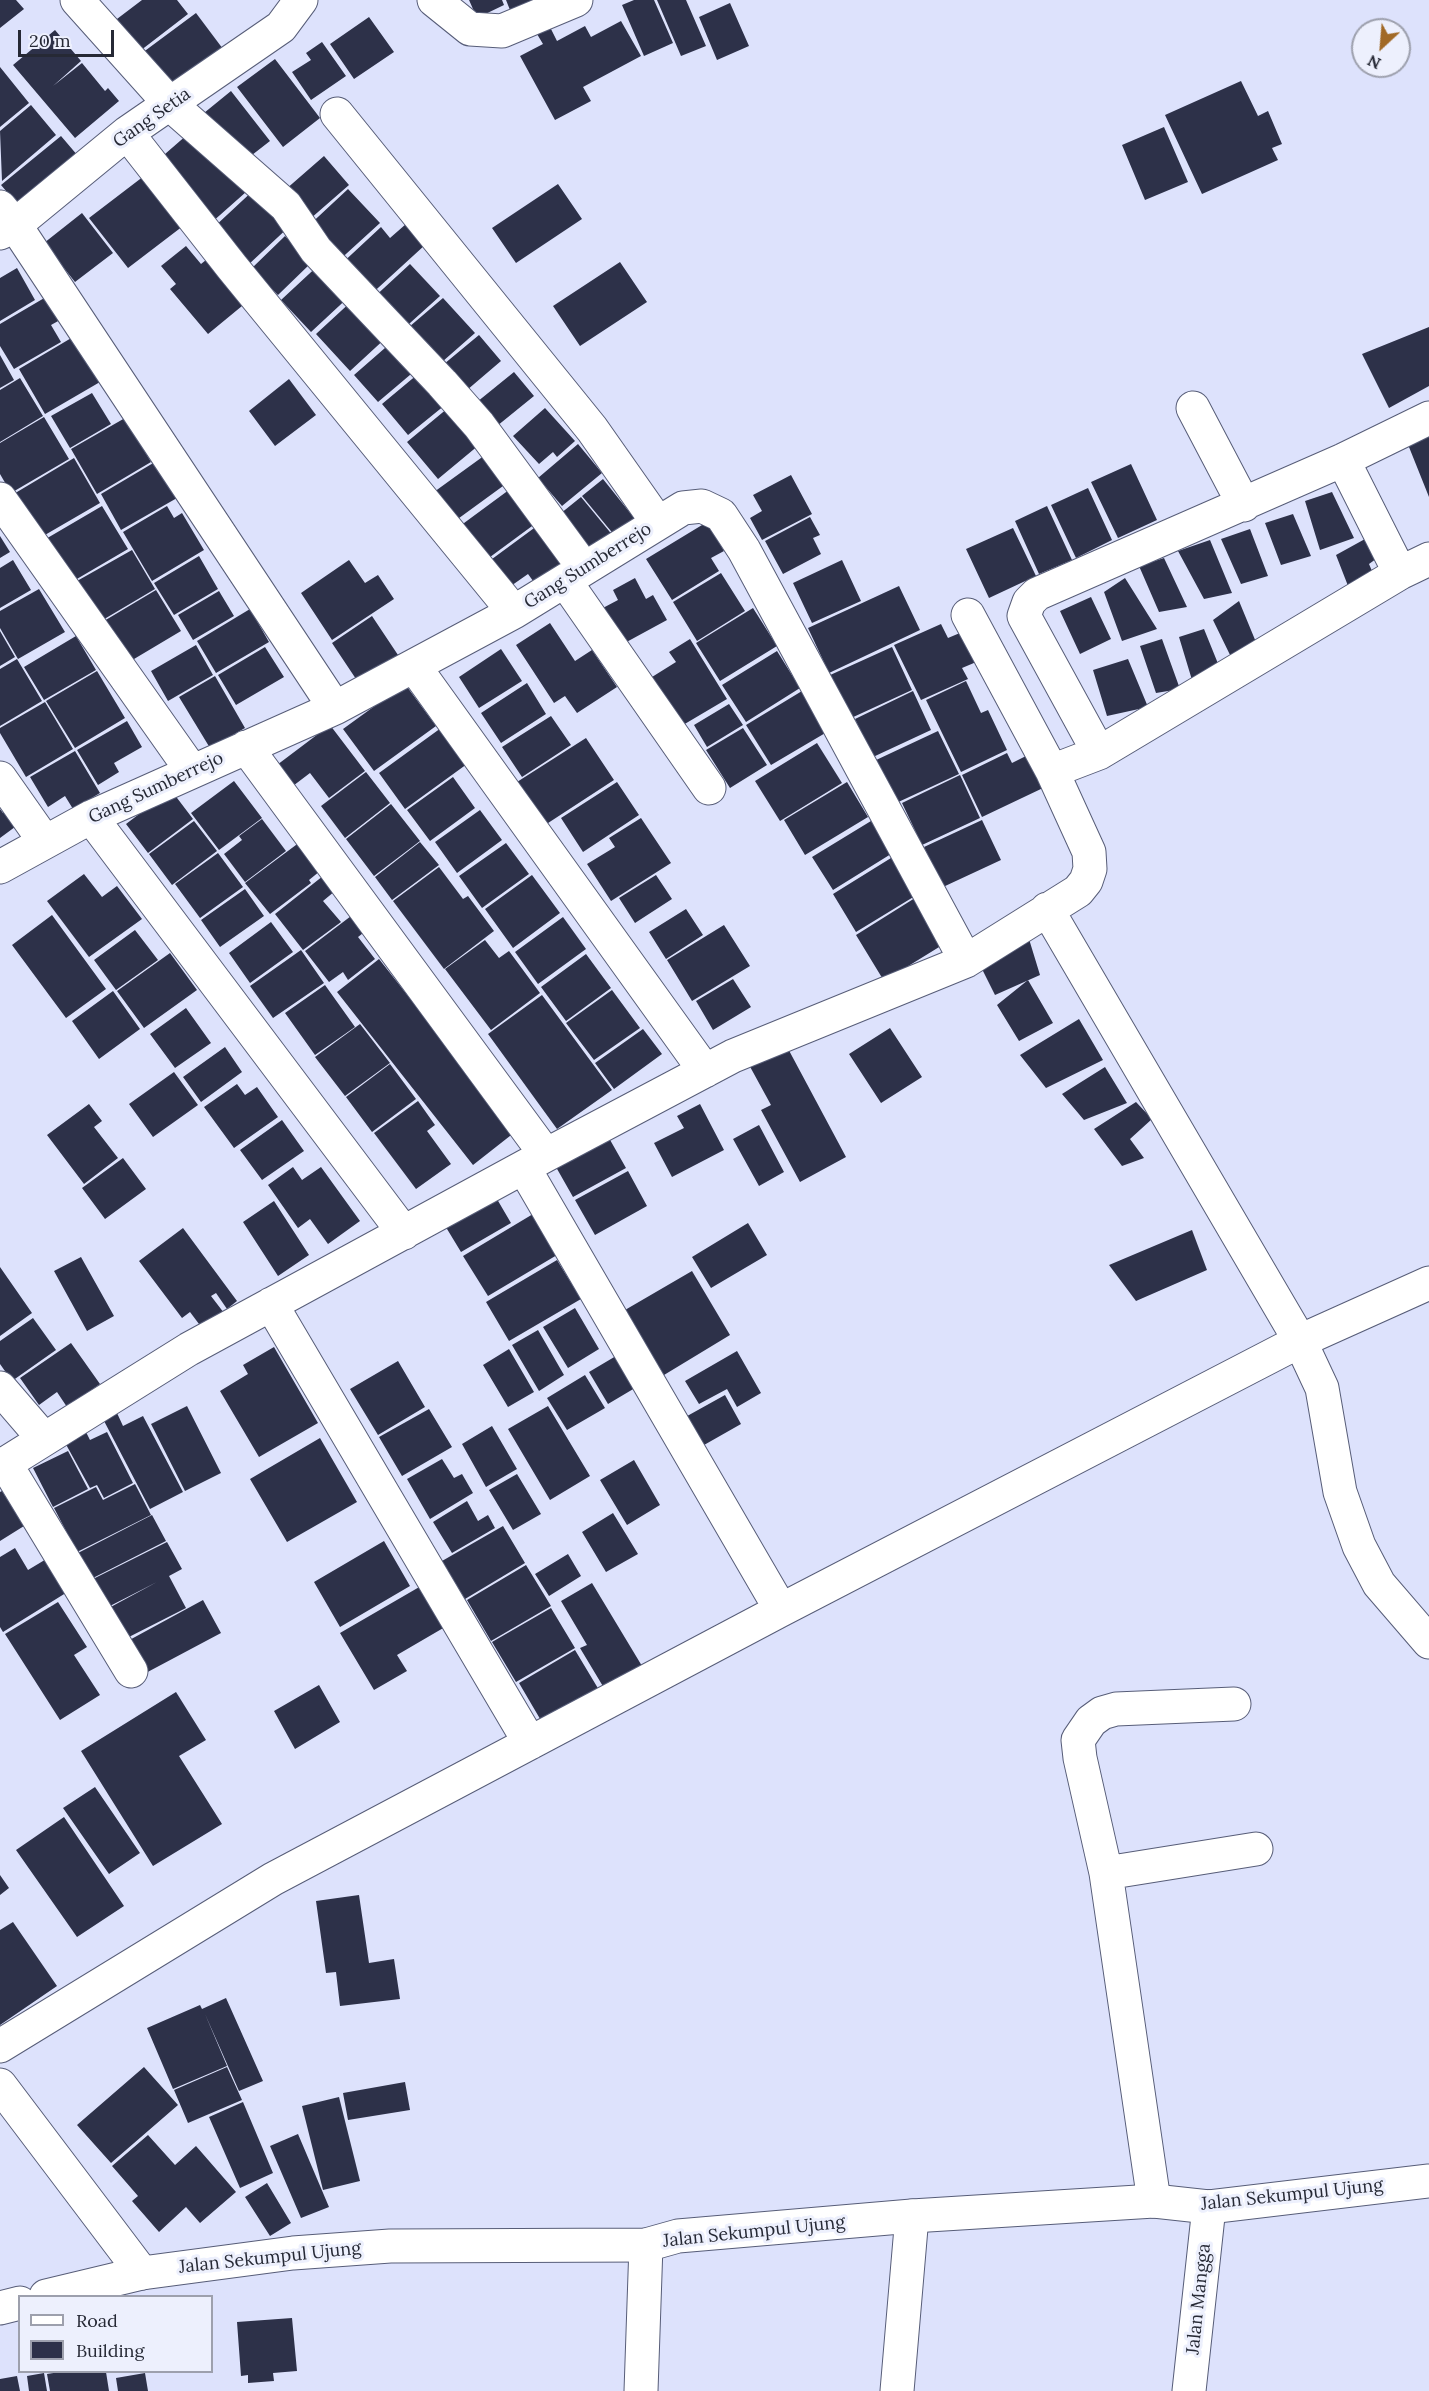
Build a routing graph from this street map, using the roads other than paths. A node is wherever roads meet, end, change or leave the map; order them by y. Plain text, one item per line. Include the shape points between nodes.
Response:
1 (77, 0) edge
2 (301, 0) edge
3 (434, 0) edge
4 (576, 0) edge
5 (171, 105) junction
6 (336, 114) dead end
7 (127, 133) junction
8 (5, 221) edge
9 (1193, 408) dead end
10 (1429, 418) edge
11 (1343, 460) junction
12 (0, 499) edge
13 (1244, 505) junction
14 (658, 523) junction
15 (1429, 559) edge
16 (1400, 573) junction
17 (575, 575) junction
18 (514, 612) junction
19 (968, 615) dead end
20 (414, 666) junction
21 (335, 708) junction
22 (246, 747) junction
23 (1099, 753) junction
24 (192, 771) junction
25 (1052, 771) junction
26 (0, 778) edge
27 (709, 788) dead end
28 (92, 817) junction
29 (45, 842) junction
30 (0, 867) edge
31 (1047, 909) junction
32 (966, 961) junction
33 (705, 1071) junction
34 (535, 1162) junction
35 (404, 1233) junction
36 (1429, 1283) edge
37 (271, 1304) junction
38 (1300, 1341) junction
39 (0, 1388) edge
40 (44, 1439) junction
41 (3, 1465) edge
42 (781, 1610) junction
43 (1429, 1642) edge
44 (131, 1671) dead end
45 (1234, 1704) dead end
46 (530, 1743) junction
47 (1257, 1849) dead end
48 (1106, 1873) junction
49 (0, 2046) edge
50 (0, 2085) edge
51 (1429, 2181) edge
52 (1154, 2201) junction
53 (1209, 2207) junction
54 (912, 2216) junction
55 (646, 2245) junction
56 (142, 2273) junction
57 (50, 2295) edge
58 (18, 2304) edge
59 (0, 2308) edge
60 (641, 2391) edge
61 (897, 2391) edge
62 (1189, 2391) edge

1 - 5 street
2 - 5 street, Gang Setia via 281,27
3 - 4 street via 470,29 502,31
5 - 7 street, Gang Setia
5 - 17 street via 286,206 316,250 479,425
6 - 14 street via 592,429
7 - 8 street, Gang Setia
7 - 18 street
8 - 21 street
9 - 13 street
10 - 11 street
11 - 13 street
11 - 16 street
12 - 24 street
13 - 23 street via 1037,594 1029,602 1024,616 1029,630
14 - 17 street, Gang Sumberrejo
14 - 32 street, Gang Sumberrejo via 683,508 702,506 722,515
15 - 16 street
16 - 23 street
17 - 18 street, Gang Sumberrejo
17 - 27 street
18 - 20 street, Gang Sumberrejo
19 - 25 street
20 - 21 street, Gang Sumberrejo
20 - 33 street
21 - 22 street, Gang Sumberrejo
22 - 24 street, Gang Sumberrejo
22 - 34 street
23 - 25 street
24 - 28 street, Gang Sumberrejo
25 - 31 street via 1089,852 1090,869 1078,891
26 - 29 street
28 - 29 street, Gang Sumberrejo
28 - 35 street
29 - 30 street, Gang Sumberrejo
31 - 32 street
31 - 38 street
32 - 33 street
33 - 34 street
34 - 35 street
34 - 42 street
35 - 37 street
36 - 38 street
37 - 40 street via 189,1349
37 - 46 street
38 - 42 street
38 - 43 street via 1322,1388 1340,1492 1359,1546 1379,1584
39 - 40 street
40 - 41 street
41 - 44 street
42 - 46 street
45 - 48 street via 1116,1709 1091,1721 1078,1740
46 - 49 street via 273,1879
47 - 48 street
48 - 52 street
50 - 56 street
51 - 53 street, Jalan Sekumpul Ujung
52 - 53 street, Jalan Sekumpul Ujung
52 - 54 street, Jalan Sekumpul Ujung
53 - 62 street, Jalan Mangga
54 - 55 street, Jalan Sekumpul Ujung via 678,2236
54 - 61 street
55 - 56 street, Jalan Sekumpul Ujung via 390,2246 293,2253
55 - 60 street
56 - 57 street, Jalan Sekumpul Ujung
58 - 59 street

